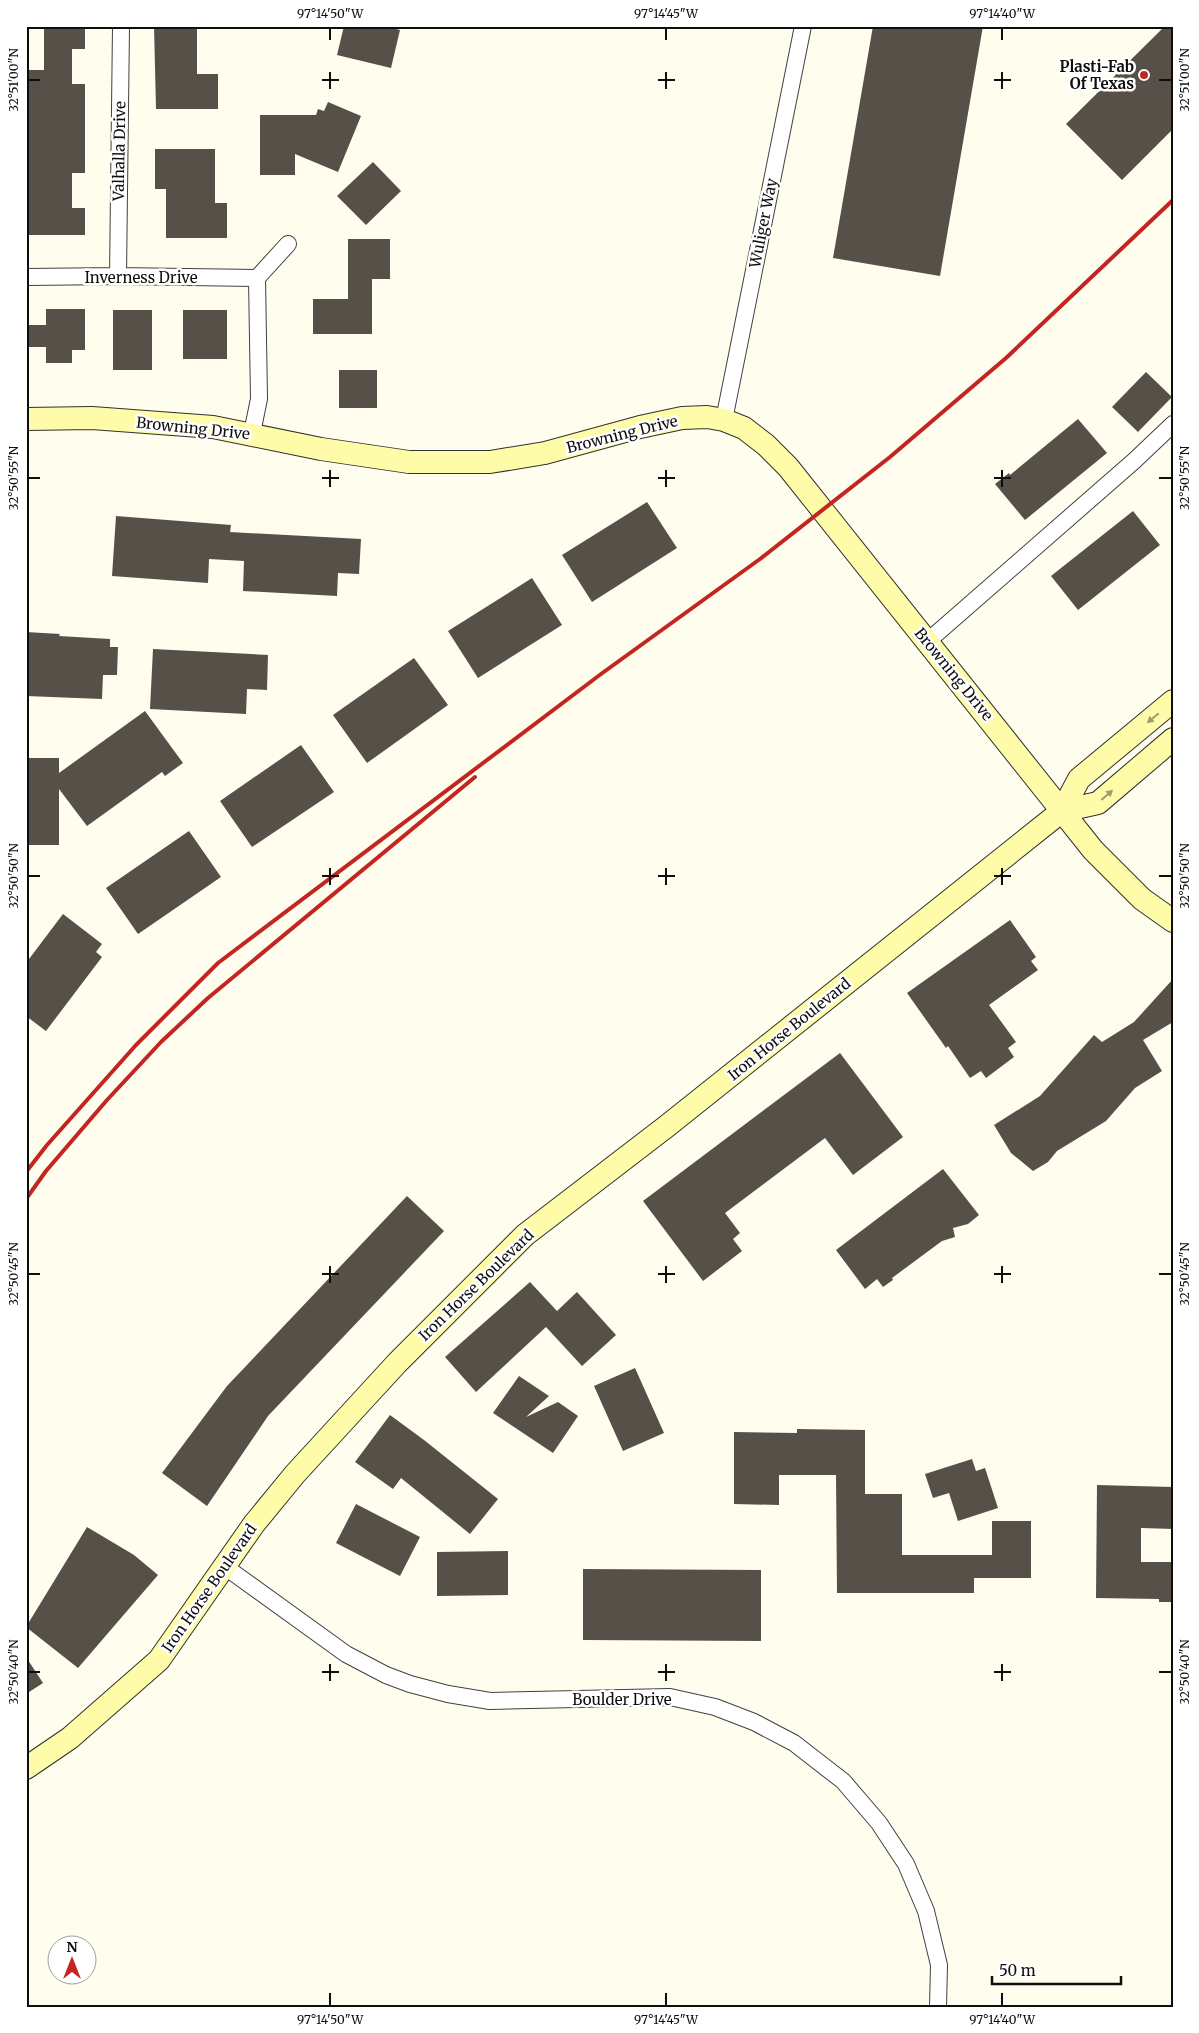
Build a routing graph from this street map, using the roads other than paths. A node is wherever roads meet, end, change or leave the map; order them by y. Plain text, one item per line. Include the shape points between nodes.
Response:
1 (121, 26) edge
2 (803, 26) edge
3 (288, 244) dead end
4 (118, 276) junction
5 (26, 277) edge
6 (257, 278) junction
7 (26, 419) edge
8 (724, 420) junction
9 (1173, 424) edge
10 (252, 433) junction
11 (928, 641) junction
12 (1173, 702) edge
13 (1173, 739) edge
14 (1062, 811) junction
15 (1173, 921) edge
16 (224, 1566) junction
17 (26, 1768) edge
18 (938, 2007) edge

1 - 4 street, Valhalla Drive
2 - 8 street, Wuliger Way
3 - 6 street
4 - 5 street, Inverness Drive
4 - 6 street, Inverness Drive
6 - 10 street via 259,399
7 - 10 street, Browning Drive via 92,418
8 - 10 street, Browning Drive via 682,418 546,452 490,462 408,462 321,449
8 - 11 street, Browning Drive via 744,428 788,467
9 - 11 street
11 - 14 street, Browning Drive
12 -> 14 street, Iron Horse Boulevard via 1079,779
14 -> 13 street, Iron Horse Boulevard via 1098,803
14 - 15 street, Browning Drive via 1093,850 1142,899
14 - 16 street, Iron Horse Boulevard via 667,1126 525,1234 347,1416 254,1524
16 - 17 street, Iron Horse Boulevard via 159,1660 70,1738
16 - 18 street, Boulder Drive via 346,1654 410,1684 490,1701 670,1697 715,1707 754,1722 794,1743 842,1781 879,1823 906,1864 926,1911 938,1965

